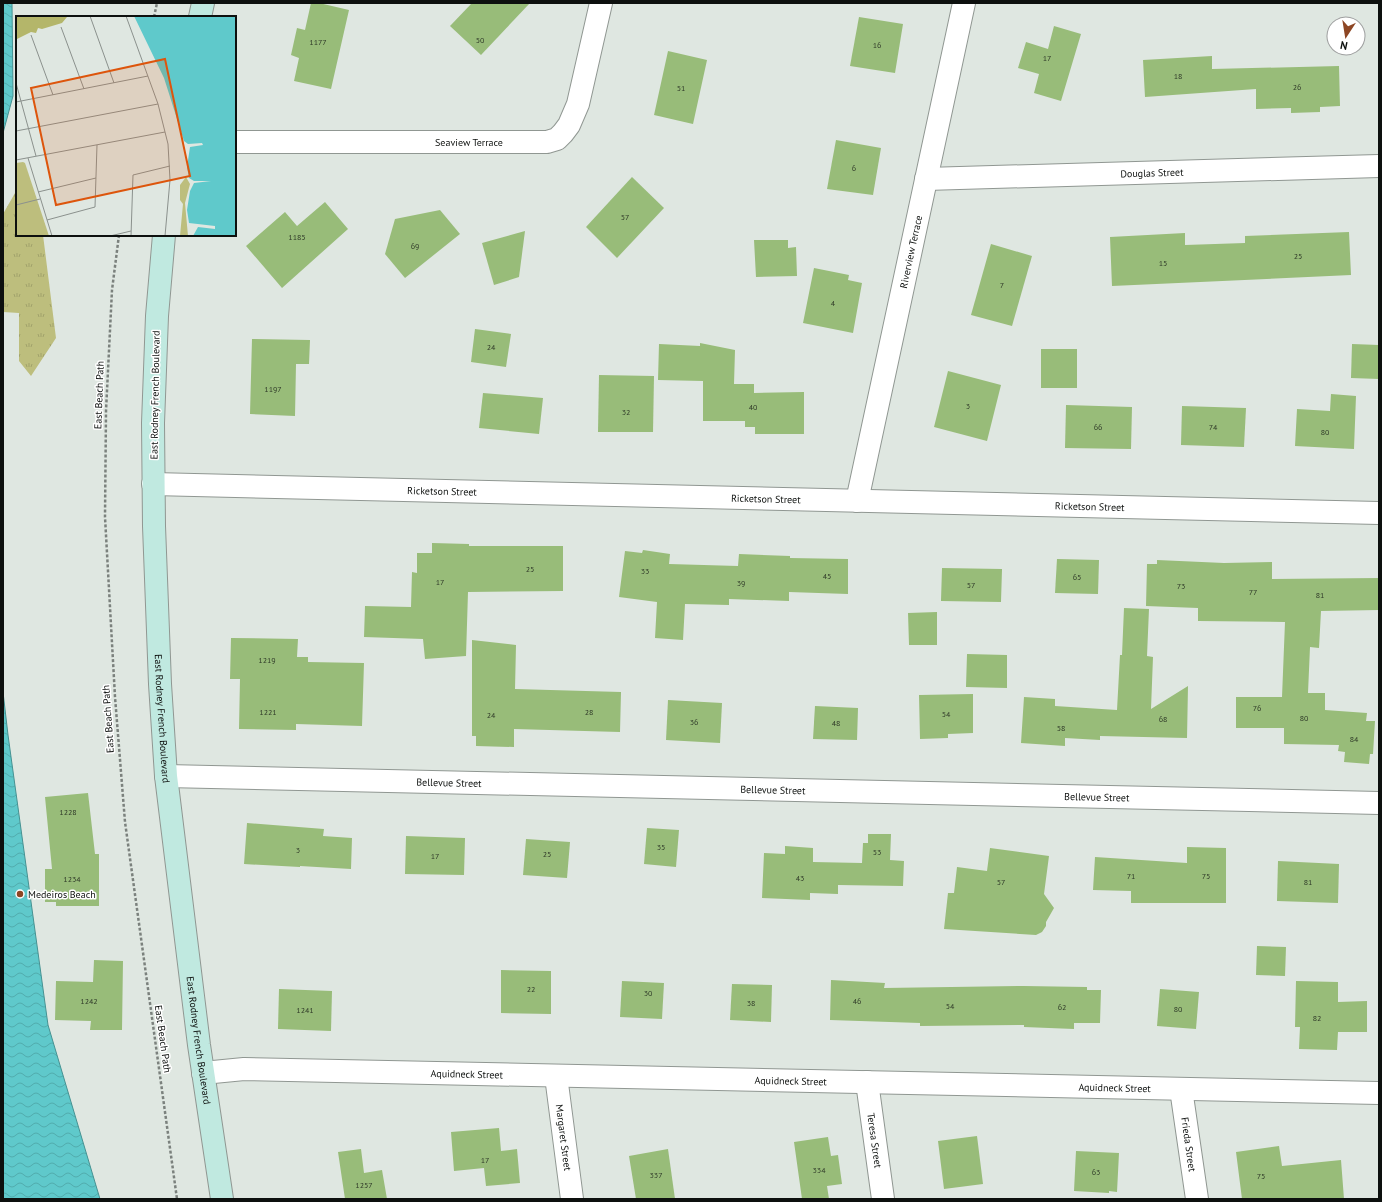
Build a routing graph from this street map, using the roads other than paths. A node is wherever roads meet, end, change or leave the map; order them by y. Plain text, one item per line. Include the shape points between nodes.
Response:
1 (203, 3) edge
2 (600, 3) edge
3 (964, 3) edge
4 (200, 16) edge
5 (236, 142) edge
6 (1379, 166) edge
7 (926, 179) junction
8 (164, 236) edge
9 (153, 484) junction
10 (857, 501) junction
11 (1379, 513) edge
12 (166, 776) junction
13 (1379, 803) edge
14 (203, 1073) junction
15 (556, 1076) junction
16 (867, 1082) junction
17 (1181, 1089) junction
18 (1379, 1093) edge
19 (222, 1199) edge
20 (572, 1199) edge
21 (883, 1199) edge
22 (1197, 1199) edge

1 - 4 main road
2 - 5 street, Seaview Terrace via 578,104 569,125 557,139 548,142
3 - 7 street, Riverview Terrace
6 - 7 street, Douglas Street
7 - 10 street, Riverview Terrace
8 - 9 main road, East Rodney French Boulevard via 154,366
9 - 10 street, Ricketson Street
9 - 12 main road, East Rodney French Boulevard via 156,617
10 - 11 street, Ricketson Street
12 - 13 street, Bellevue Street
12 - 14 main road, East Rodney French Boulevard
14 - 15 street, Aquidneck Street via 244,1069
14 - 19 main road, East Rodney French Boulevard
15 - 16 street, Aquidneck Street
15 - 20 street, Margaret Street
16 - 17 street, Aquidneck Street
16 - 21 street, Teresa Street
17 - 18 street, Aquidneck Street
17 - 22 street, Frieda Street

